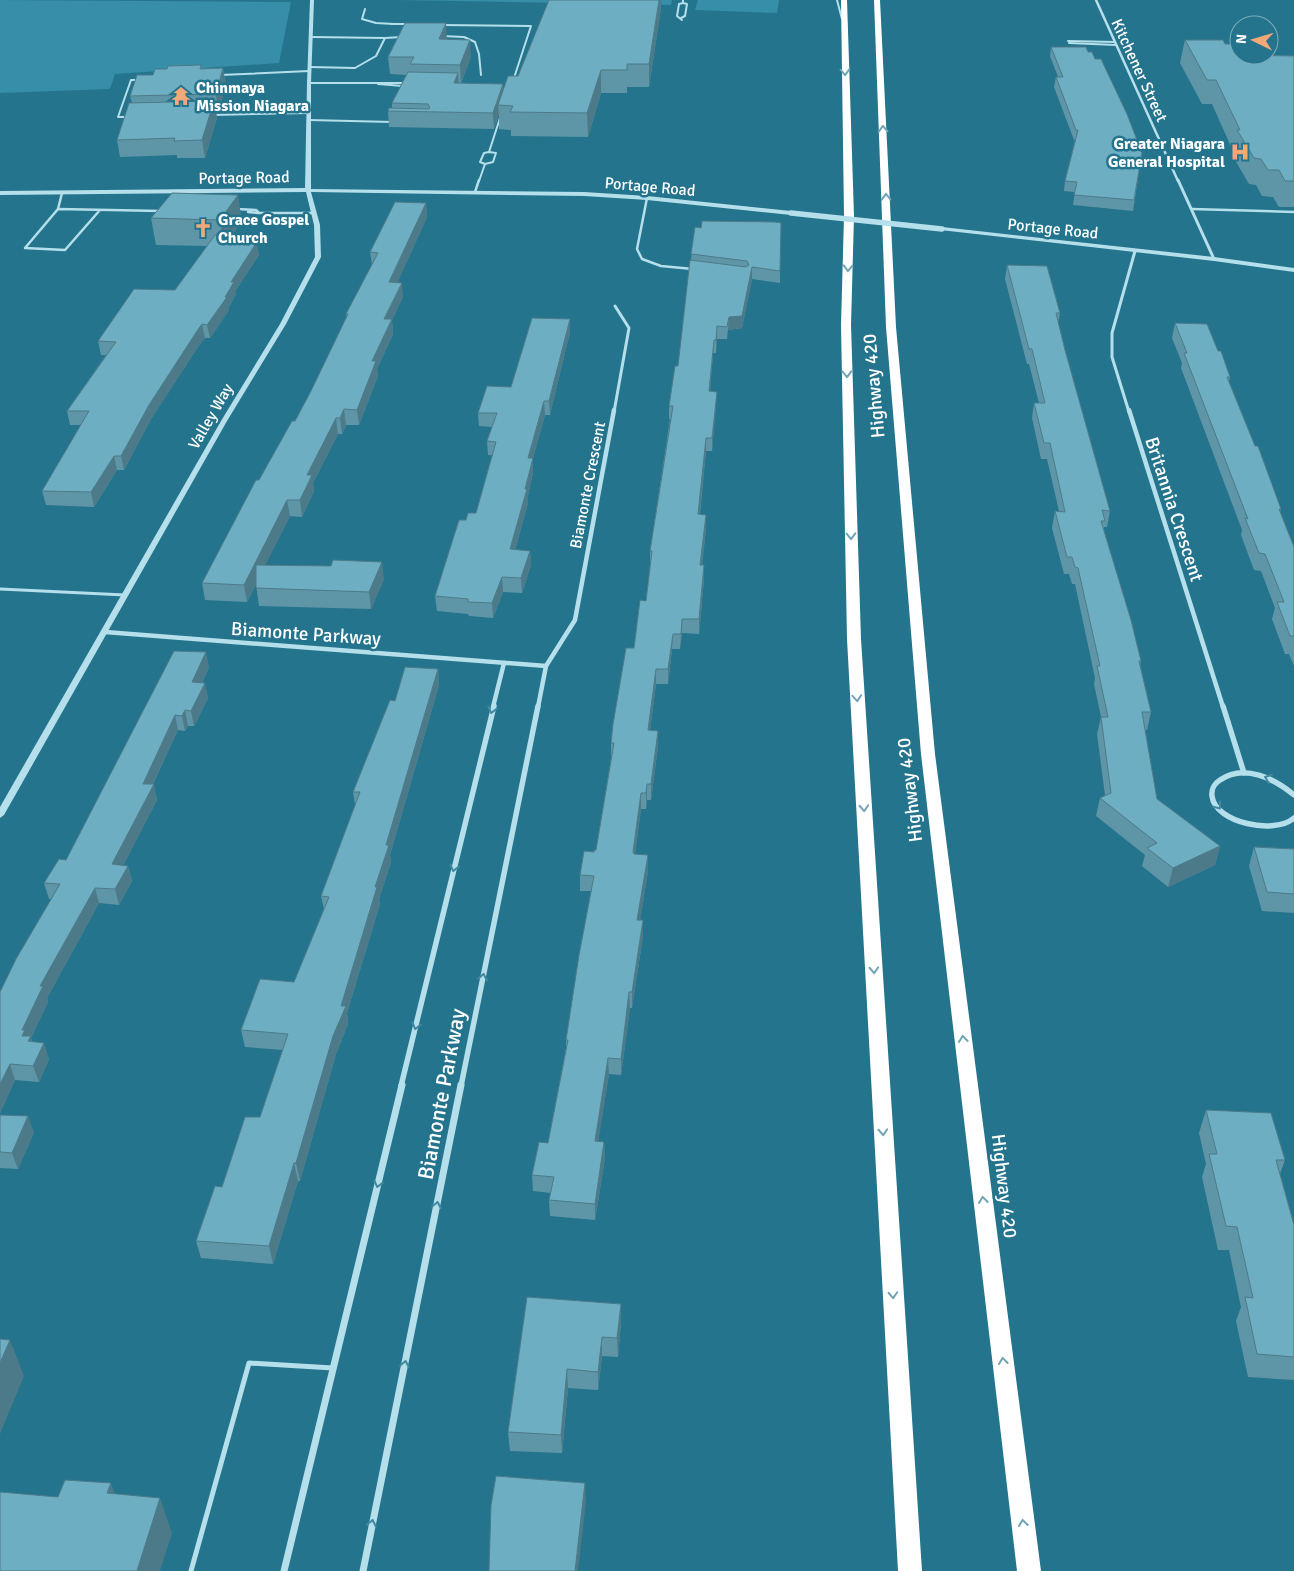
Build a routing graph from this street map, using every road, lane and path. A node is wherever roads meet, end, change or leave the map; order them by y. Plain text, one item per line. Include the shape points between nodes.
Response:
1 (312, 0) edge
2 (837, 0) edge
3 (844, 0) edge
4 (877, 0) edge
5 (1096, 0) edge
6 (683, 1) edge
7 (365, 9) dead end
8 (843, 23) junction
9 (428, 24) edge
10 (437, 24) edge
11 (437, 36) edge
12 (402, 37) edge
13 (312, 38) junction
14 (385, 38) junction
15 (1069, 42) dead end
16 (1116, 44) junction
17 (310, 69) junction
18 (481, 75) dead end
19 (218, 76) edge
20 (141, 80) edge
21 (309, 83) junction
22 (378, 84) junction
23 (511, 87) edge
24 (503, 111) edge
25 (309, 113) junction
26 (203, 115) edge
27 (137, 117) edge
28 (309, 120) junction
29 (399, 122) edge
30 (489, 152) junction
31 (486, 164) junction
32 (308, 190) junction
33 (475, 192) junction
34 (0, 193) edge
35 (62, 193) junction
36 (647, 198) junction
37 (58, 209) junction
38 (234, 209) edge
39 (1192, 209) junction
40 (100, 210) junction
41 (169, 211) edge
42 (248, 212) dead end
43 (1294, 212) edge
44 (258, 213) junction
45 (313, 213) junction
46 (1135, 251) junction
47 (1214, 259) junction
48 (699, 270) edge
49 (1294, 270) edge
50 (615, 306) dead end
51 (0, 589) edge
52 (125, 595) junction
53 (105, 632) junction
54 (504, 663) junction
55 (546, 666) junction
56 (1244, 773) junction
57 (1294, 795) edge
58 (0, 815) edge
59 (1294, 818) edge
60 (333, 1368) junction
61 (908, 1546) junction
62 (191, 1571) edge
63 (284, 1571) edge
64 (363, 1571) edge
65 (904, 1571) edge
66 (910, 1571) edge
67 (1029, 1571) edge

1 - 13 street, Valley Way
2 - 8 lane
3 - 8 highway, Highway 420
67 -> 4 highway, Highway 420 via 928,754 891,327
5 - 16 street, Kitchener Street
6 - 6 lane via 686,4 682,19 677,13 678,4
7 - 9 lane via 362,18 376,23
8 -> 61 highway, Highway 420 via 849,216 846,325 854,639
10 - 23 lane via 531,26
11 - 18 lane via 475,40
12 - 14 lane
13 - 14 lane
13 - 17 street, Valley Way
14 - 17 lane via 376,56 355,68
15 - 16 lane
16 - 39 street, Kitchener Street
17 - 19 lane
17 - 21 street, Valley Way
20 - 27 lane via 131,80 118,117
21 - 22 lane
21 - 25 street, Valley Way
22 - 22 lane via 381,86 409,85 390,83
24 - 30 lane
25 - 26 lane
25 - 28 street, Valley Way
28 - 29 lane
28 - 32 street, Valley Way
30 - 31 lane via 484,153 480,162
30 - 31 lane via 496,153 493,162
31 - 33 lane
32 - 33 street, Portage Road
32 - 35 street, Portage Road
32 - 45 street, Valley Way
33 - 36 street, Portage Road
34 - 35 street, Portage Road
35 - 37 lane
36 - 46 street, Portage Road, bridge
36 - 48 lane via 637,249 642,259 661,266
37 - 40 lane
37 - 40 lane via 24,248 65,250
38 - 44 lane via 256,210
39 - 43 lane
39 - 47 street, Kitchener Street
40 - 41 lane
42 - 44 lane
44 - 45 lane
45 - 52 street, Valley Way via 317,225 318,257 283,324
46 - 47 street, Portage Road
46 - 56 street, Britannia Crescent via 1112,333 1112,357
47 - 49 street, Portage Road
50 - 55 street, Biamonte Crescent via 629,328 576,610 574,620
51 - 52 lane
52 - 53 street, Valley Way
53 - 54 street, Biamonte Parkway
53 - 58 street, Valley Way
54 - 55 street, Biamonte Parkway
54 -> 60 street, Biamonte Parkway
64 -> 55 street, Biamonte Parkway
57 -> 56 street via 1273,779
56 -> 59 street via 1224,777 1216,783 1212,794 1214,804 1225,814 1237,821 1269,827 1283,825
60 - 62 lane via 249,1363
60 - 63 street, Biamonte Parkway
61 - 65 highway
61 - 66 highway, Highway 420

